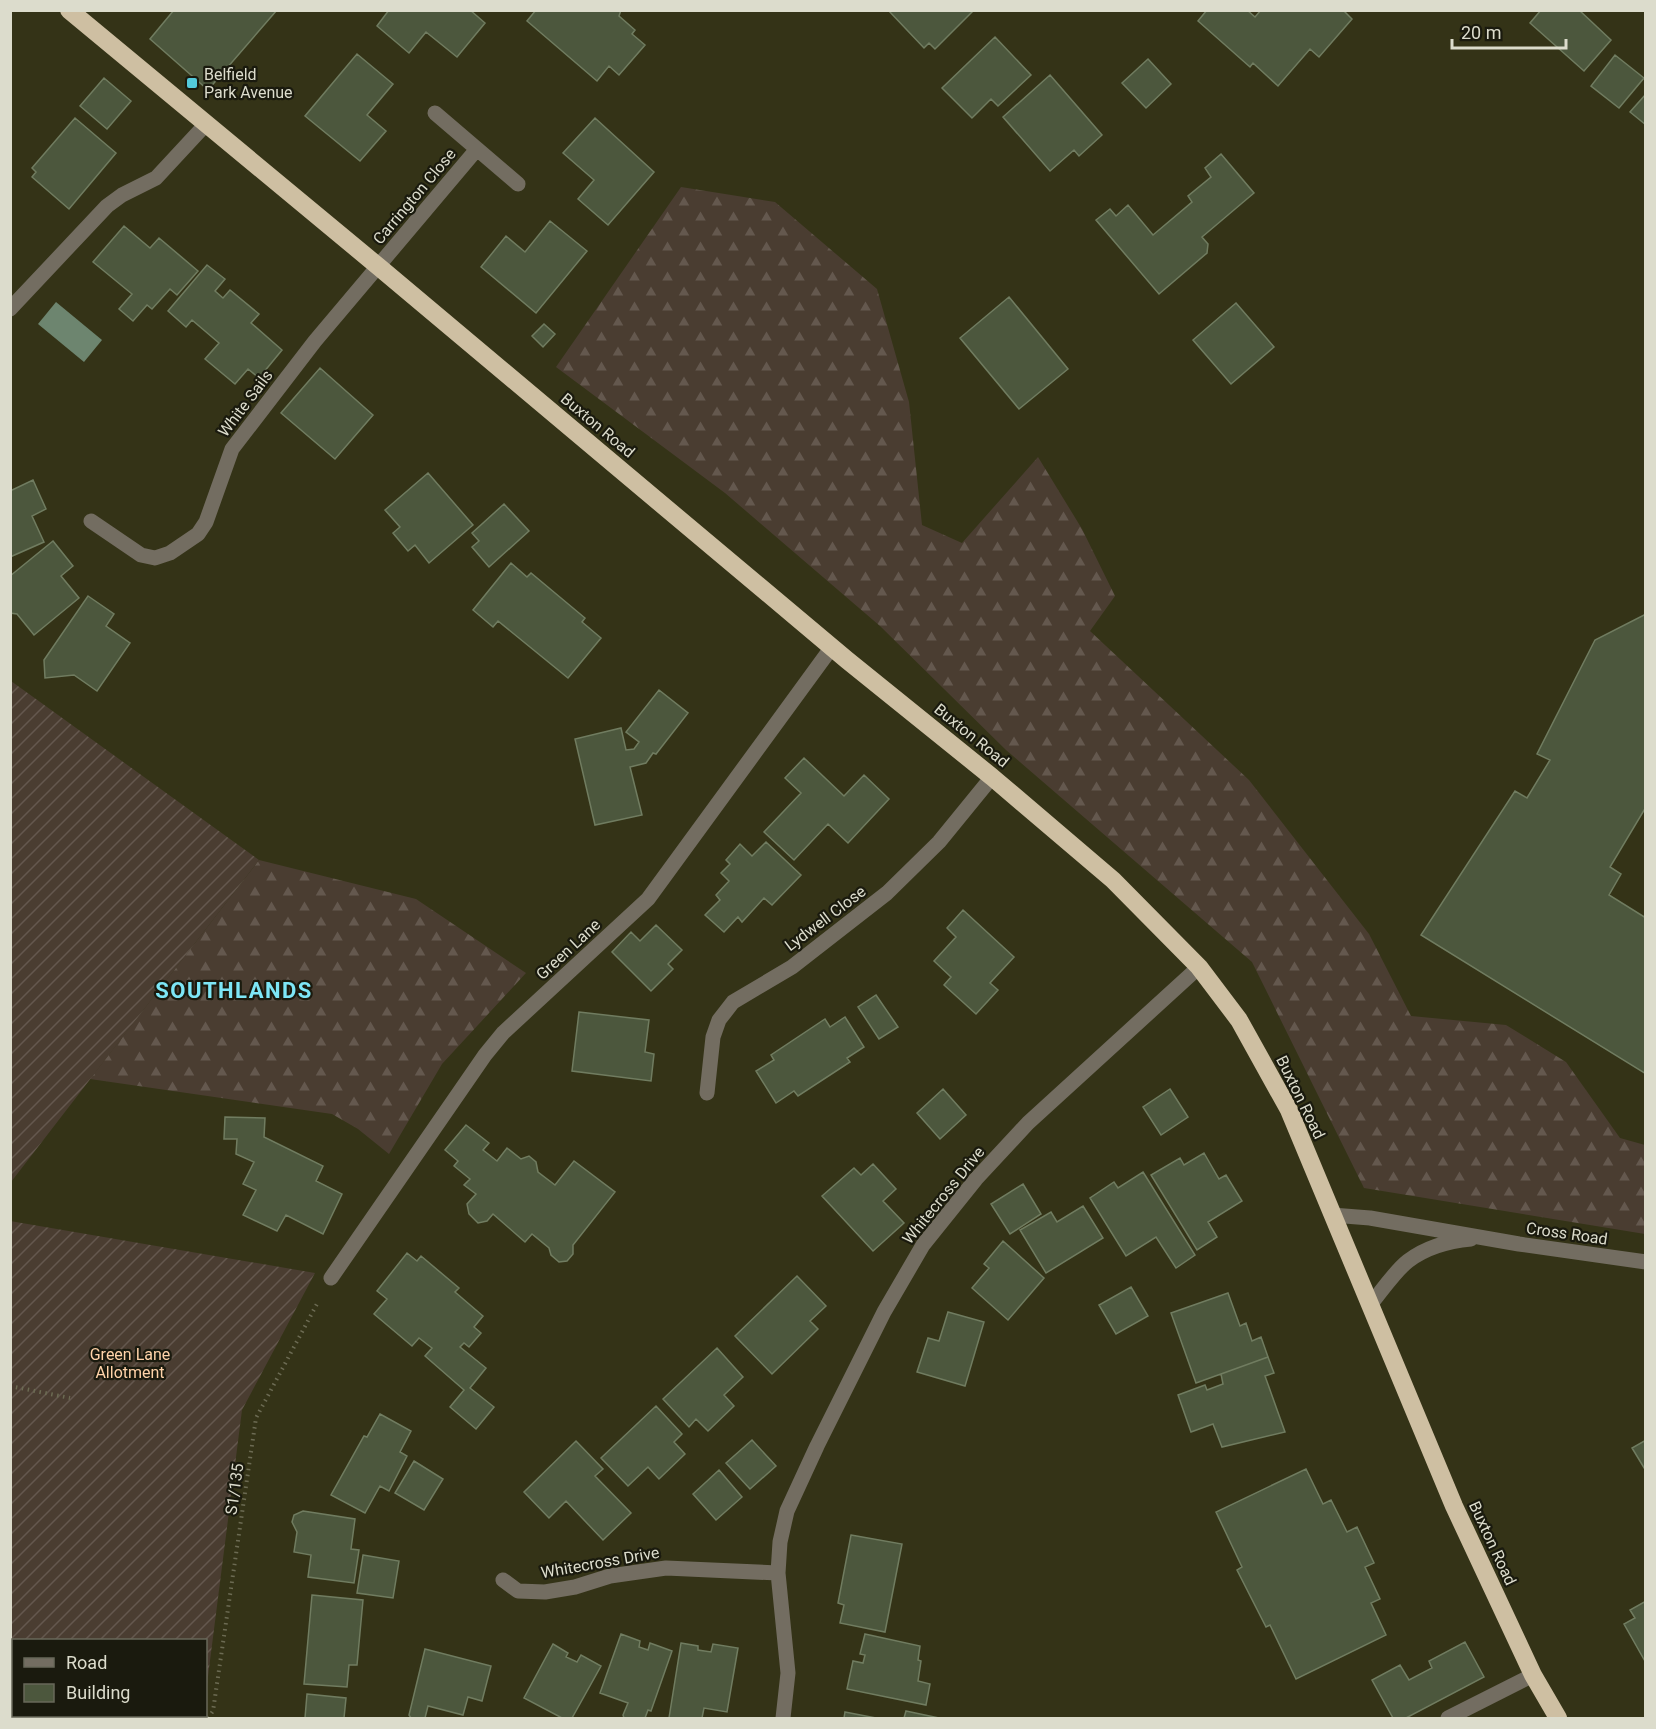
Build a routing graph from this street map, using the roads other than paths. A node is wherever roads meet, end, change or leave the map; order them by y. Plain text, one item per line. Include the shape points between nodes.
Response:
1 (69, 10) edge
2 (435, 113) dead end
3 (207, 123) junction
4 (477, 149) junction
5 (518, 184) dead end
6 (379, 267) junction
7 (10, 309) edge
8 (91, 521) dead end
9 (832, 647) junction
10 (993, 777) junction
11 (1199, 967) junction
12 (707, 1093) dead end
13 (1332, 1215) junction
14 (1483, 1238) junction
15 (1646, 1262) edge
16 (331, 1278) road end
17 (1370, 1305) junction
18 (778, 1573) junction
19 (503, 1580) dead end
20 (1533, 1675) junction
21 (783, 1719) edge
22 (1448, 1719) edge
23 (1558, 1719) edge

1 - 3 highway, Buxton Road
2 - 4 street, Carrington Close
3 - 6 highway, Buxton Road
3 - 7 street via 156,178 107,206
4 - 5 street, Carrington Close
4 - 6 street, Carrington Close
6 - 8 street, White Sails via 315,341 232,449 198,534 155,558 141,555
6 - 9 highway, Buxton Road
9 - 10 highway, Buxton Road
9 - 16 street, Green Lane via 648,899 503,1033 485,1055
10 - 11 highway, Buxton Road via 1113,880
10 - 12 street, Lydwell Close via 939,842 887,893 792,967 733,1002 719,1020 713,1037
11 - 13 highway, Buxton Road via 1239,1020 1273,1080
11 - 18 street, Whitecross Drive via 1028,1123 923,1245 884,1312 787,1511
13 - 14 street, Cross Road
13 - 17 highway, Buxton Road
14 - 15 street, Cross Road
14 - 17 street, Cross Road via 1433,1248 1407,1262
17 - 20 highway, Buxton Road via 1454,1506
18 - 19 street, Whitecross Drive via 666,1568 610,1576 545,1592 518,1591
18 - 21 street, Whitecross Drive via 788,1672
20 - 22 street
20 - 23 highway, Buxton Road

